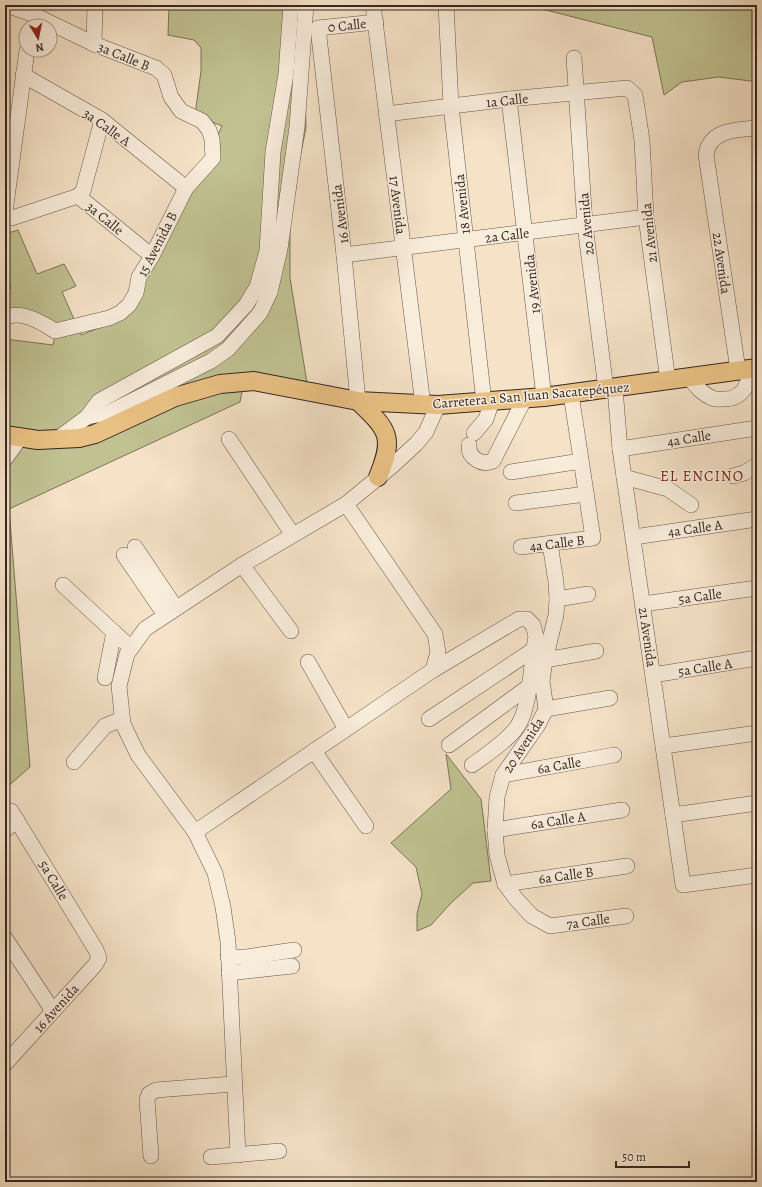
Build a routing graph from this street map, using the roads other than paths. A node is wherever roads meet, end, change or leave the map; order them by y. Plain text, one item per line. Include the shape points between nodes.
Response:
1 (6, 5) edge
2 (95, 5) edge
3 (292, 5) edge
4 (306, 5) edge
5 (373, 5) edge
6 (446, 5) edge
7 (28, 18) edge
8 (376, 22) junction
9 (318, 28) joint
10 (58, 30) edge
11 (94, 44) junction
12 (25, 58) edge
13 (574, 58) dead end
14 (23, 75) junction
15 (627, 88) joint
16 (577, 93) junction
17 (509, 99) junction
18 (451, 106) junction
19 (386, 114) junction
20 (102, 120) junction
21 (757, 128) edge
22 (212, 138) joint
23 (186, 188) junction
24 (78, 196) junction
25 (646, 217) junction
26 (585, 225) junction
27 (526, 233) junction
28 (466, 240) junction
29 (403, 247) junction
30 (344, 255) junction
31 (152, 256) junction
32 (5, 318) edge
33 (749, 369) edge
34 (689, 378) junction
35 (668, 381) junction
36 (610, 389) junction
37 (571, 394) junction
38 (544, 397) junction
39 (525, 398) junction
40 (358, 401) junction
41 (488, 401) junction
42 (430, 405) junction
43 (86, 418) junction
44 (757, 428) edge
45 (13, 437) edge
46 (229, 439) dead end
47 (56, 440) junction
48 (620, 449) junction
49 (5, 459) edge
50 (581, 461) junction
51 (757, 465) edge
52 (511, 472) dead end
53 (733, 476) dead end
54 (378, 477) junction
55 (624, 477) junction
56 (586, 494) junction
57 (516, 503) dead end
58 (346, 504) junction
59 (691, 505) dead end
60 (757, 519) edge
61 (293, 535) junction
62 (634, 537) junction
63 (550, 544) junction
64 (521, 547) dead end
65 (129, 551) dead end
66 (242, 565) junction
67 (63, 585) dead end
68 (757, 588) edge
69 (588, 594) dead end
70 (557, 599) junction
71 (643, 604) junction
72 (170, 612) junction
73 (291, 631) dead end
74 (114, 632) junction
75 (131, 648) junction
76 (533, 650) junction
77 (596, 651) dead end
78 (757, 658) edge
79 (545, 660) junction
80 (308, 662) dead end
81 (433, 670) junction
82 (654, 675) junction
83 (105, 678) dead end
84 (528, 687) junction
85 (610, 698) dead end
86 (546, 710) junction
87 (122, 719) junction
88 (429, 720) dead end
89 (346, 730) junction
90 (757, 733) edge
91 (449, 745) dead end
92 (664, 746) junction
93 (314, 751) junction
94 (614, 755) dead end
95 (74, 762) dead end
96 (472, 766) dead end
97 (503, 775) junction
98 (757, 803) edge
99 (622, 810) dead end
100 (674, 815) junction
101 (366, 826) dead end
102 (5, 830) edge
103 (495, 830) junction
104 (195, 832) junction
105 (627, 866) dead end
106 (757, 875) edge
107 (505, 884) junction
108 (626, 916) dead end
109 (550, 926) joint
110 (5, 938) edge
111 (96, 950) joint
112 (294, 950) dead end
113 (228, 957) junction
114 (292, 966) dead end
115 (229, 973) junction
116 (53, 1011) junction
117 (5, 1064) edge
118 (233, 1084) junction
119 (279, 1151) dead end
120 (238, 1155) junction
121 (151, 1156) dead end
122 (211, 1157) dead end

1 - 7 street, 3a Calle B
2 - 11 street
3 - 43 street via 286,74 273,152 267,251 257,287 246,305 217,336 99,401
4 - 43 street via 297,127 280,249 270,292 260,313 228,349 211,361 108,413
5 - 8 street, 17 Avenida
6 - 18 street, 18 Avenida
8 - 9 street, 0 Calle
8 - 19 street, 17 Avenida
9 - 30 street, 16 Avenida
10 - 11 street, 3a Calle B
11 - 22 street, 3a Calle B via 156,68 164,75 171,97 181,111 202,122
12 - 14 street
13 - 16 street, 20 Avenida
14 - 20 street, 3a Calle A
14 - 24 street, 3a Calle via 7,217 12,218
15 - 16 street, 1a Calle
15 - 25 street, 21 Avenida via 635,95 642,140
16 - 17 street, 1a Calle
16 - 26 street, 20 Avenida
17 - 18 street, 1a Calle
17 - 27 street, 19 Avenida
18 - 19 street, 1a Calle
18 - 28 street, 18 Avenida
19 - 29 street, 17 Avenida
20 - 23 street, 3a Calle A
20 - 24 street via 83,191
21 - 33 street, 22 Avenida via 728,130 721,133 708,147 706,155
22 - 23 street, 15 Avenida B via 213,158
23 - 31 street, 15 Avenida B
24 - 31 street, 3a Calle
25 - 26 street, 2a Calle
25 - 35 street, 21 Avenida
26 - 27 street, 2a Calle
26 - 36 street, 20 Avenida
27 - 28 street, 2a Calle
27 - 38 street, 19 Avenida
28 - 29 street, 2a Calle
28 - 41 street, 18 Avenida
29 - 30 street, 2a Calle
29 - 42 street, 17 Avenida
30 - 40 street, 16 Avenida
31 - 32 street, 15 Avenida B via 139,277 136,293 129,305 109,318 55,331 21,316 10,315
33 - 34 main road, Carretera a San Juan Sacatepéquez
33 - 34 street via 749,382 744,391 731,399 713,399
34 - 35 main road, Carretera a San Juan Sacatepéquez
35 - 36 main road, Carretera a San Juan Sacatepéquez
36 - 37 main road, Carretera a San Juan Sacatepéquez
36 - 48 street, 21 Avenida
37 - 38 main road, Carretera a San Juan Sacatepéquez
37 - 50 street
38 - 39 main road, Carretera a San Juan Sacatepéquez
39 - 41 main road, Carretera a San Juan Sacatepéquez
39 - 41 street via 493,461 486,463 476,460 471,455 472,439 486,419
40 - 42 main road, Carretera a San Juan Sacatepéquez
40 - 47 main road, Carretera a San Juan Sacatepéquez via 254,381 220,384 175,397 95,434
40 - 54 main road via 383,426 387,435 388,449
41 - 42 main road, Carretera a San Juan Sacatepéquez
42 - 54 street via 426,432
43 - 47 street
44 - 48 street, 4a Calle
45 - 47 main road, Carretera a San Juan Sacatepéquez
45 - 49 street
46 - 61 street
48 - 55 street, 21 Avenida
50 - 52 street
50 - 56 street
51 - 53 street
54 - 58 street
55 - 59 street via 668,489
55 - 62 street, 21 Avenida
56 - 57 street
56 - 63 street, 4a Calle B via 593,538
58 - 61 street
58 - 81 street via 435,634 438,652
60 - 62 street, 4a Calle A
61 - 66 street
62 - 71 street, 21 Avenida
63 - 64 street, 4a Calle B
63 - 70 street, 20 Avenida
65 - 72 street
66 - 72 street
66 - 73 street
67 - 74 street
68 - 71 street, 5a Calle
69 - 70 street
70 - 79 street, 20 Avenida via 556,615
71 - 82 street, 21 Avenida
72 - 75 street via 145,629
74 - 75 street
74 - 83 street
75 - 87 street via 127,654 119,686
76 - 81 street via 536,636 533,625 527,619 519,619
76 - 84 street
76 - 88 street
77 - 79 street
78 - 82 street, 5a Calle A
79 - 86 street, 20 Avenida via 542,681
80 - 89 street
81 - 89 street
82 - 92 street, 21 Avenida
84 - 91 street
84 - 96 street via 520,722 498,745
85 - 86 street
86 - 97 street, 20 Avenida
87 - 95 street via 105,726
87 - 104 street via 138,755
89 - 93 street
90 - 92 street
92 - 100 street, 21 Avenida
93 - 101 street
93 - 104 street
94 - 97 street, 6a Calle
97 - 103 street, 20 Avenida via 497,797
98 - 100 street
99 - 103 street, 6a Calle A
100 - 106 street, 21 Avenida via 684,885
102 - 111 street, 5a Calle via 14,816
103 - 107 street, 20 Avenida via 497,855
104 - 113 street via 216,872 223,907
105 - 107 street, 6a Calle B
107 - 109 street, 20 Avenida via 532,916
108 - 109 street, 7a Calle
110 - 116 street
111 - 116 street, 16 Avenida via 98,958 95,965
112 - 113 street via 247,957
113 - 115 street
114 - 115 street
115 - 118 street
116 - 117 street, 16 Avenida
118 - 120 street
118 - 121 street via 156,1090 149,1094 147,1100
119 - 120 street
120 - 122 street

